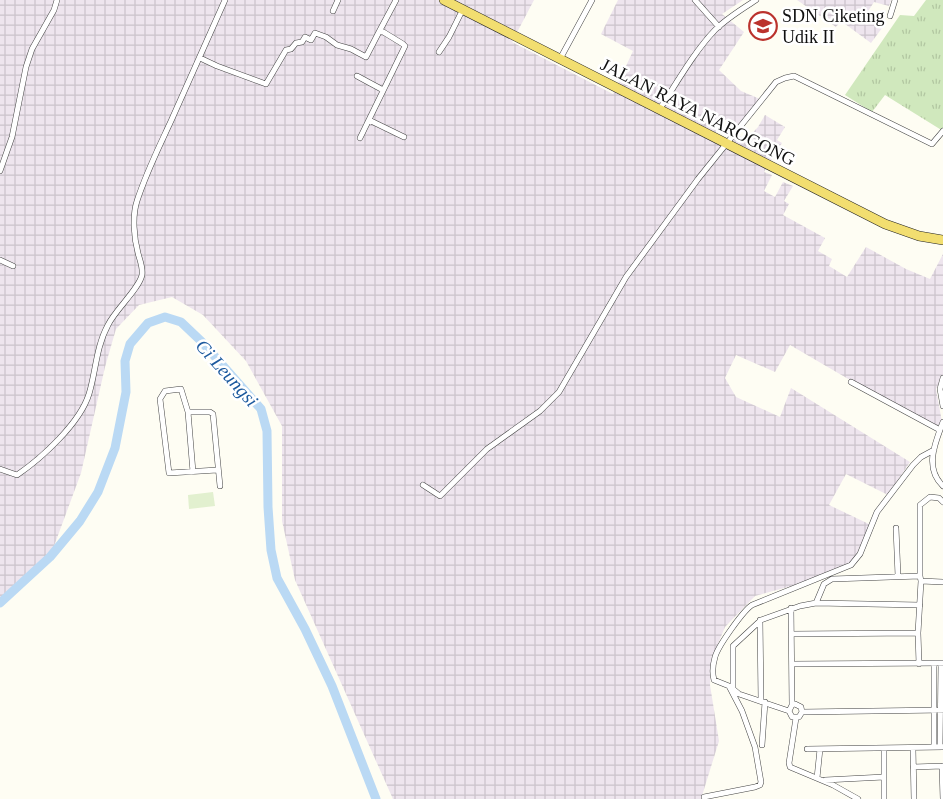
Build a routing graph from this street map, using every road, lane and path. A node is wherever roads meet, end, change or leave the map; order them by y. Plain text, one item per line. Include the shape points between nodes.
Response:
1 (57, 0) edge
2 (225, 0) edge
3 (338, 0) edge
4 (396, 0) edge
5 (444, 0) edge
6 (592, 0) edge
7 (695, 0) edge
8 (756, 0) edge
9 (895, 0) edge
10 (463, 9) junction
11 (333, 11) dead end
12 (890, 16) dead end
13 (719, 27) junction
14 (380, 30) junction
15 (439, 52) dead end
16 (200, 58) junction
17 (560, 59) junction
18 (357, 76) dead end
19 (383, 90) junction
20 (659, 110) junction
21 (369, 120) junction
22 (943, 131) edge
23 (404, 137) dead end
24 (360, 138) dead end
25 (726, 143) junction
26 (0, 171) edge
27 (943, 240) edge
28 (0, 260) edge
29 (13, 266) dead end
30 (943, 378) edge
31 (851, 382) dead end
32 (943, 406) edge
33 (188, 412) junction
34 (943, 422) edge
35 (940, 430) junction
36 (934, 450) junction
37 (0, 469) edge
38 (217, 470) junction
39 (193, 472) junction
40 (422, 485) dead end
41 (220, 486) dead end
42 (943, 486) edge
43 (943, 502) edge
44 (896, 528) dead end
45 (898, 576) junction
46 (920, 579) junction
47 (943, 582) edge
48 (816, 603) junction
49 (920, 605) junction
50 (791, 608) junction
51 (760, 620) junction
52 (918, 633) junction
53 (792, 634) junction
54 (792, 664) junction
55 (919, 664) junction
56 (934, 664) junction
57 (942, 664) edge
58 (763, 702) junction
59 (792, 705) junction
60 (939, 710) edge
61 (789, 711) junction
62 (802, 712) junction
63 (796, 718) junction
64 (762, 745) dead end
65 (939, 747) edge
66 (884, 748) junction
67 (913, 748) junction
68 (807, 749) dead end
69 (820, 749) junction
70 (943, 766) edge
71 (913, 767) junction
72 (884, 777) junction
73 (820, 779) junction
74 (704, 797) dead end
75 (858, 799) edge
76 (884, 799) edge
77 (914, 799) edge
78 (943, 799) edge

1 - 26 street via 32,49 12,137
2 - 16 street
3 - 11 street
4 - 14 street
5 - 10 main road, JALAN RAYA NAROGONG
6 - 17 street via 586,18
7 - 13 street
8 - 13 street
9 - 12 street
10 - 15 street
10 - 17 main road, JALAN RAYA NAROGONG
13 - 20 street
14 - 16 street via 366,57 315,33 311,40 305,37 286,50 265,84
14 - 19 street via 405,46
16 - 37 street via 136,202 134,218 142,276 107,326 85,404 55,443 32,465 17,475
17 - 20 main road, JALAN RAYA NAROGONG
18 - 19 street
19 - 21 street
20 - 25 main road, JALAN RAYA NAROGONG
21 - 23 street
21 - 24 street
22 - 25 street via 932,144 794,76 776,82
25 - 27 main road, JALAN RAYA NAROGONG via 885,224 919,236
25 - 40 street via 626,277 556,394 540,411 487,449 440,496
28 - 29 street
30 - 32 street via 940,389
31 - 35 street
33 - 38 street via 213,414
33 - 39 street
33 - 39 street via 181,389 162,394 168,473
34 - 35 street
35 - 36 street
36 - 42 street via 932,463 937,480
36 - 74 street via 917,461 877,512 860,554 851,565 752,605 717,652 714,680 729,686 742,711 755,746 761,782 755,787
38 - 39 street
38 - 41 street
43 - 46 street via 930,496 922,502
44 - 45 street
45 - 46 street
45 - 48 street via 832,579 824,584
46 - 47 street
46 - 49 street
48 - 49 street
48 - 50 street
49 - 52 street
50 - 51 street
50 - 53 street
51 - 58 street
51 - 58 street via 733,646 732,686 736,692
52 - 53 street
52 - 55 street
53 - 54 street
54 - 55 street
54 - 59 street
55 - 56 street
56 - 57 street
56 - 60 street
57 - 60 street
58 - 61 street
58 - 64 street
59 - 61 street
59 - 62 street via 799,705
60 - 62 street
60 - 65 street
61 - 63 street
62 - 63 street
63 - 73 street via 789,765
65 - 67 street
66 - 67 street
66 - 69 street
66 - 72 street
67 - 71 street
68 - 69 street
69 - 73 street
70 - 71 street
70 - 78 street
71 - 77 street
72 - 73 street
72 - 76 street
73 - 75 street

